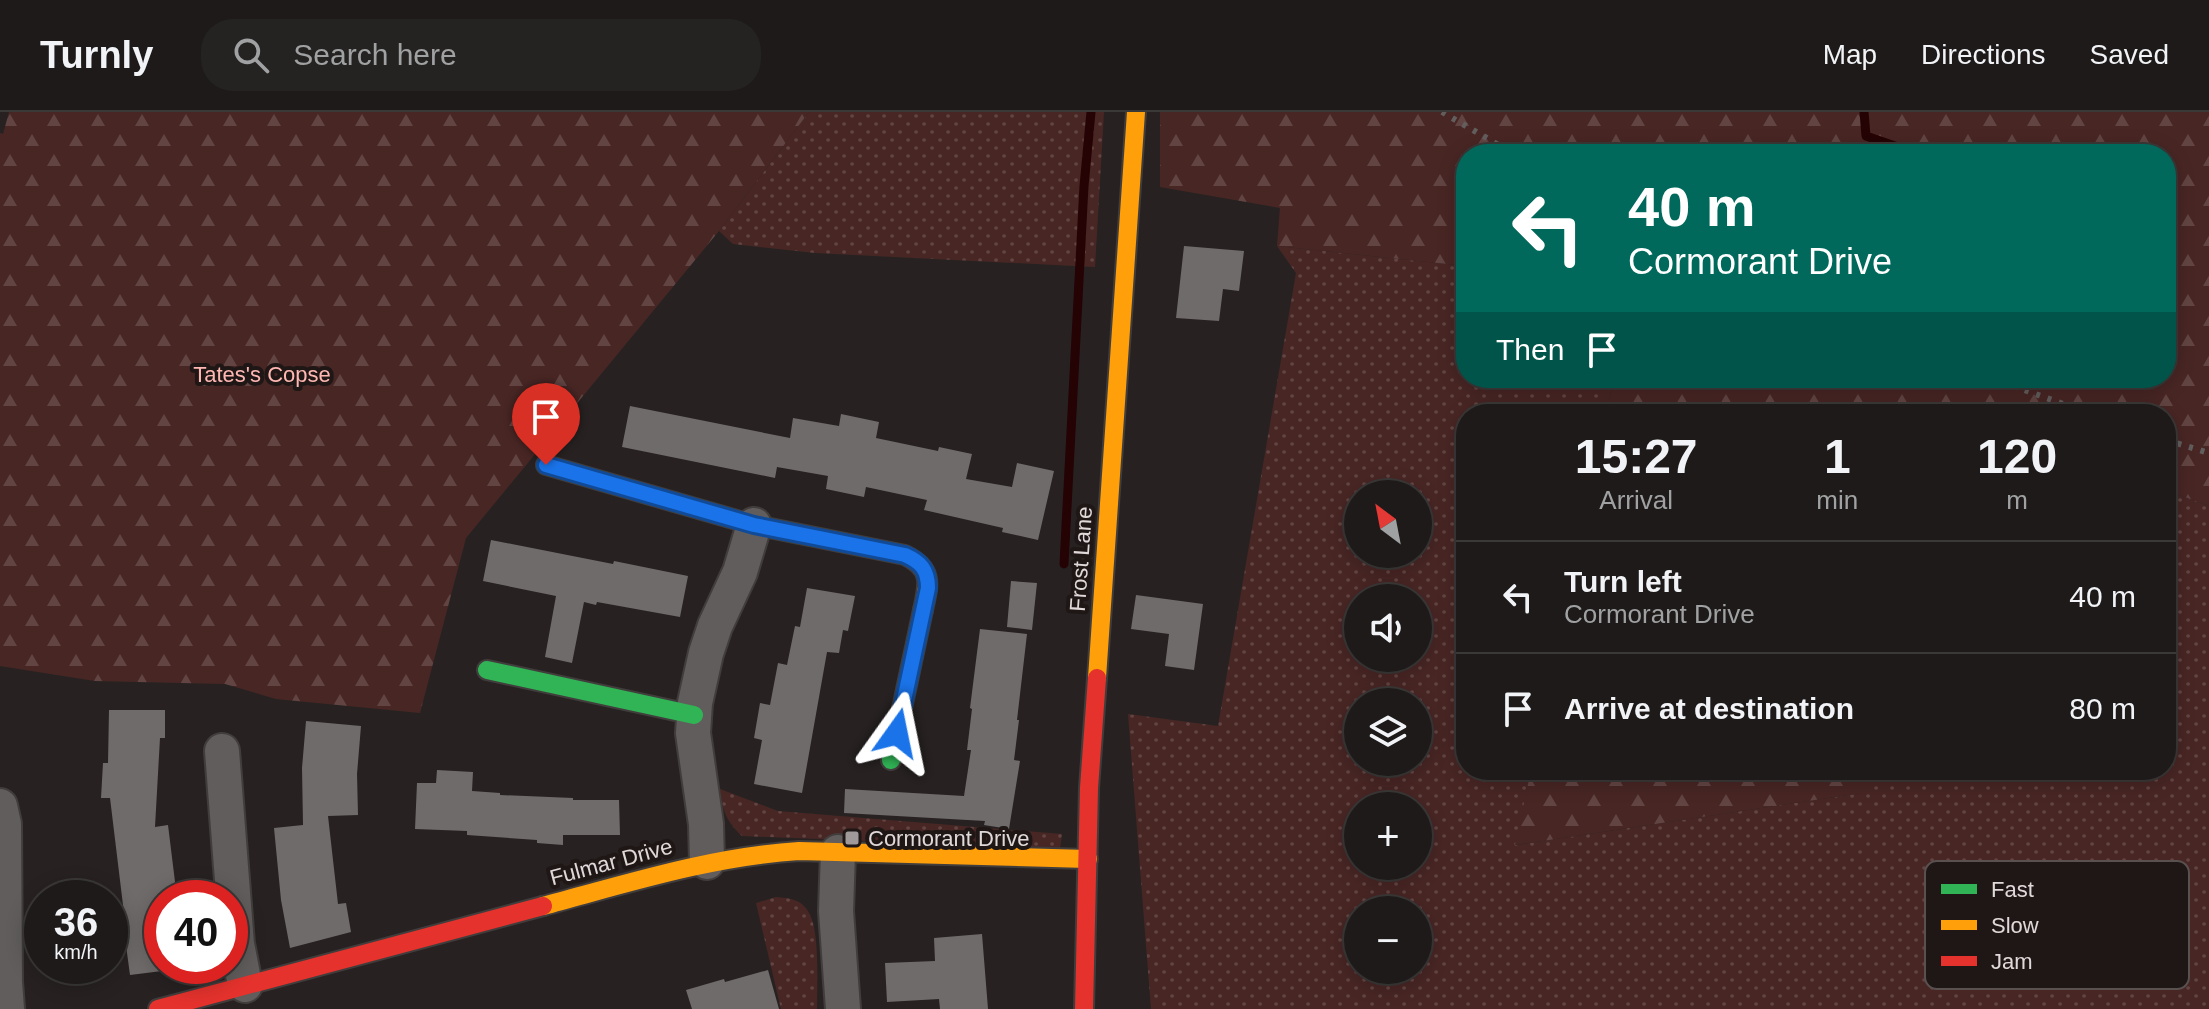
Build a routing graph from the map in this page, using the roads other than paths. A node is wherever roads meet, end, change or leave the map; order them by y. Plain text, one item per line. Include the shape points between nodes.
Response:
1 (1136, 112) edge
2 (546, 465) dead end
3 (754, 525) junction
4 (487, 670) dead end
5 (694, 715) junction
6 (222, 751) dead end
7 (891, 760) dead end
8 (0, 806) edge
9 (838, 852) junction
10 (1088, 859) junction
11 (707, 862) junction
12 (245, 985) junction
13 (7, 1009) edge
14 (158, 1009) edge
15 (843, 1009) edge
16 (1084, 1009) edge

1 - 10 street, Frost Lane
2 - 3 street
3 - 5 street via 706,653
3 - 7 street via 905,555 926,571 927,597
4 - 5 street
5 - 11 street
6 - 12 street
8 - 13 street
9 - 10 street, Fulmar Drive
9 - 11 street, Fulmar Drive via 767,853
9 - 15 street
10 - 16 street, Frost Lane
11 - 12 street, Fulmar Drive
12 - 14 street, Fulmar Drive

